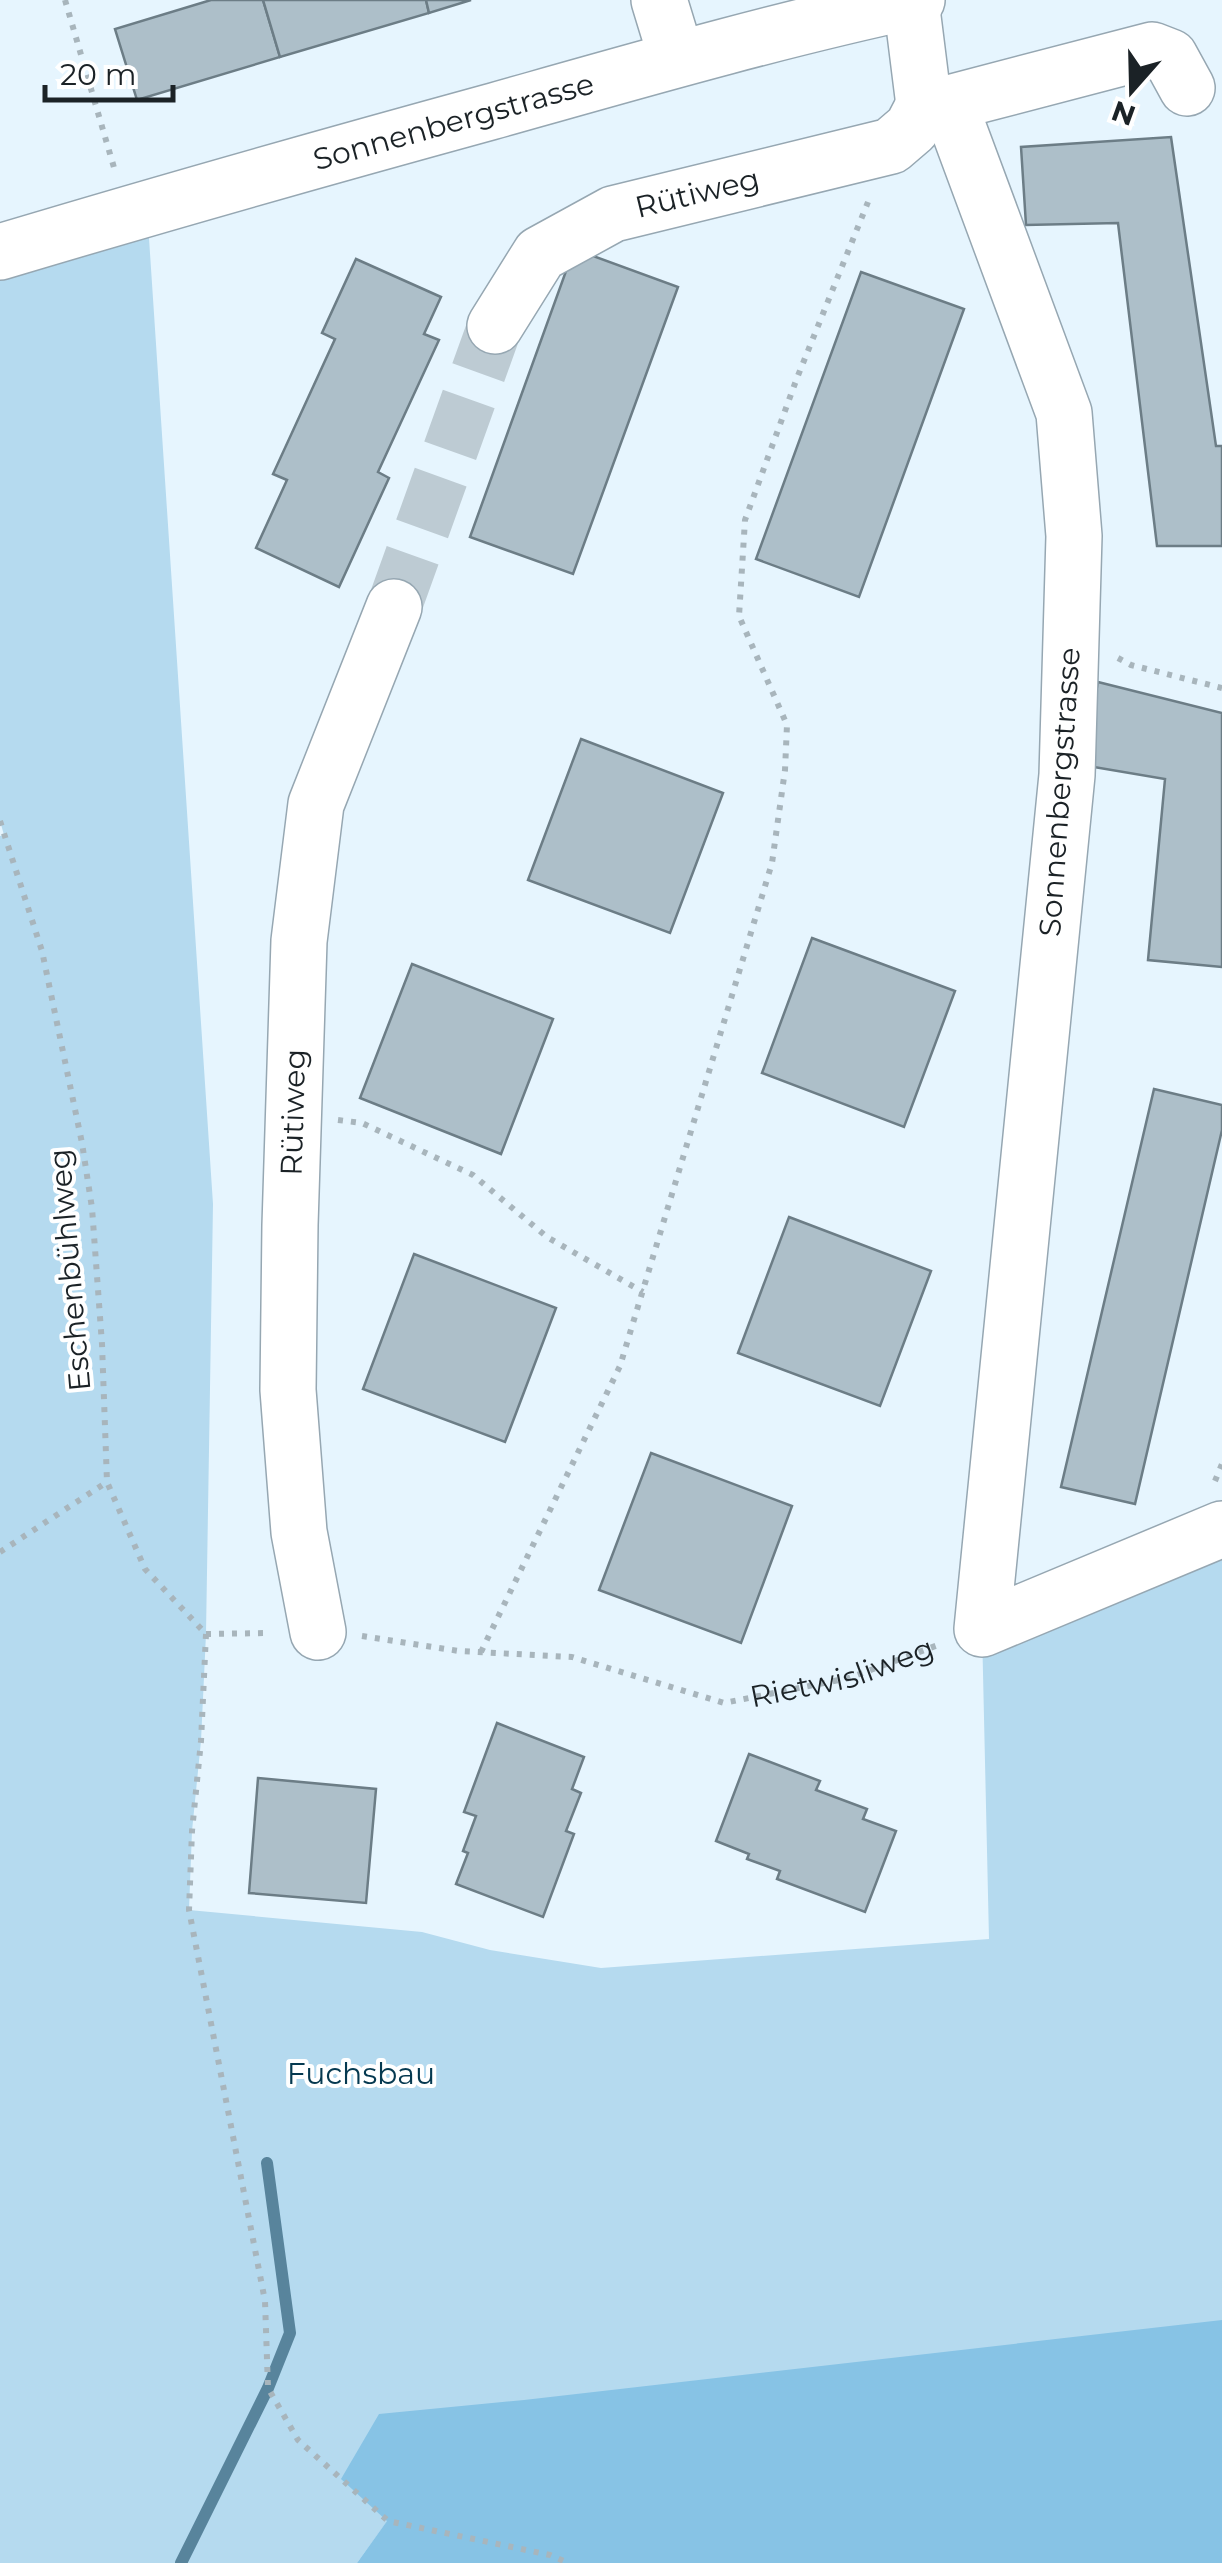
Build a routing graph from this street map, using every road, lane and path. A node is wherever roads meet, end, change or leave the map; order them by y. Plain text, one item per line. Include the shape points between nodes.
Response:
1 (65, 0) edge
2 (659, 0) edge
3 (914, 1) edge
4 (677, 59) junction
5 (1187, 88) dead end
6 (921, 118) junction
7 (120, 186) dead end
8 (0, 252) edge
9 (496, 326) tunnel mouth
10 (394, 607) tunnel mouth
11 (1071, 633) junction
12 (1222, 688) edge
13 (0, 821) edge
14 (294, 1113) junction
15 (643, 1292) junction
16 (107, 1482) junction
17 (1222, 1529) edge
18 (0, 1552) edge
19 (982, 1629) junction
20 (318, 1632) junction
21 (206, 1634) junction
22 (481, 1652) junction
23 (568, 2563) edge

1 - 7 path
2 - 4 street
3 - 4 street, Sonnenbergstrasse
3 - 6 street, Sonnenbergstrasse
4 - 8 street, Sonnenbergstrasse
5 - 6 street, Rütiweg via 1170,57 1152,50
6 - 9 street, Rütiweg via 613,214 540,254
6 - 11 street, Sonnenbergstrasse via 1064,413 1074,536
6 - 15 path via 797,378 745,520 739,616 787,726 782,788 772,863
10 - 14 street, Rütiweg via 316,804 299,941
11 - 12 path via 1131,666
11 - 19 street, Sonnenbergstrasse via 1065,794
13 - 16 path, Eschenbühlweg via 42,950 82,1143 92,1208
14 - 15 path via 362,1124 473,1175 547,1237
14 - 20 street, Rütiweg via 288,1390 299,1532
15 - 22 path via 620,1366
16 - 18 path
16 - 21 path, Eschenbühlweg via 145,1569
17 - 19 street
19 - 22 path, Rietwisliweg via 849,1678 724,1703 572,1657
20 - 21 path, Rietwisliweg
20 - 22 path, Rietwisliweg
21 - 23 path via 189,1910 265,2301 268,2388 298,2440 388,2520

